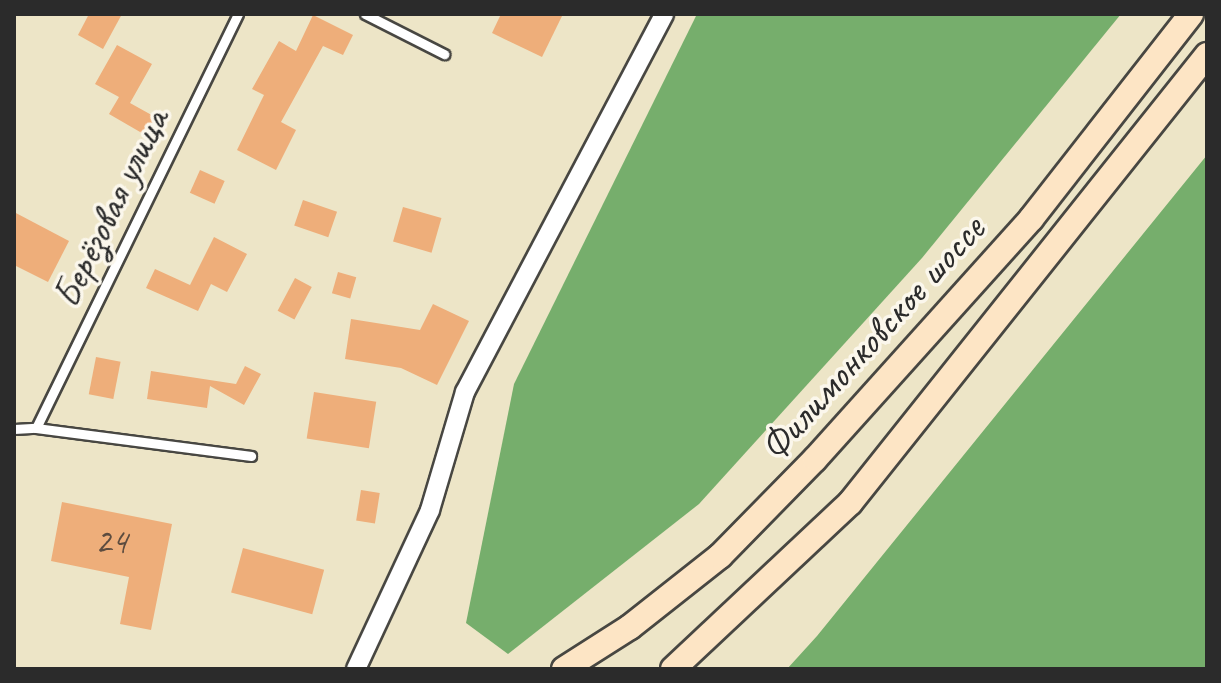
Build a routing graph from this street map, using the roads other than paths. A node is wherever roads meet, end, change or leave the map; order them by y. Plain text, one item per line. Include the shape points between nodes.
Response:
1 (238, 14) edge
2 (365, 14) edge
3 (664, 14) edge
4 (1191, 14) edge
5 (444, 54) dead end
6 (1207, 55) edge
7 (36, 428) junction
8 (14, 429) edge
9 (251, 456) dead end
10 (356, 669) edge
11 (564, 669) edge
12 (673, 669) edge

1 - 7 lane, Берёзовая улица
2 - 5 lane
3 - 10 street via 465,392 430,510
4 - 11 main road, Филимонковское шоссе via 1031,219 815,459 720,556 630,627
6 - 12 main road, Филимонковское шоссе via 850,503
7 - 8 lane
7 - 9 lane

